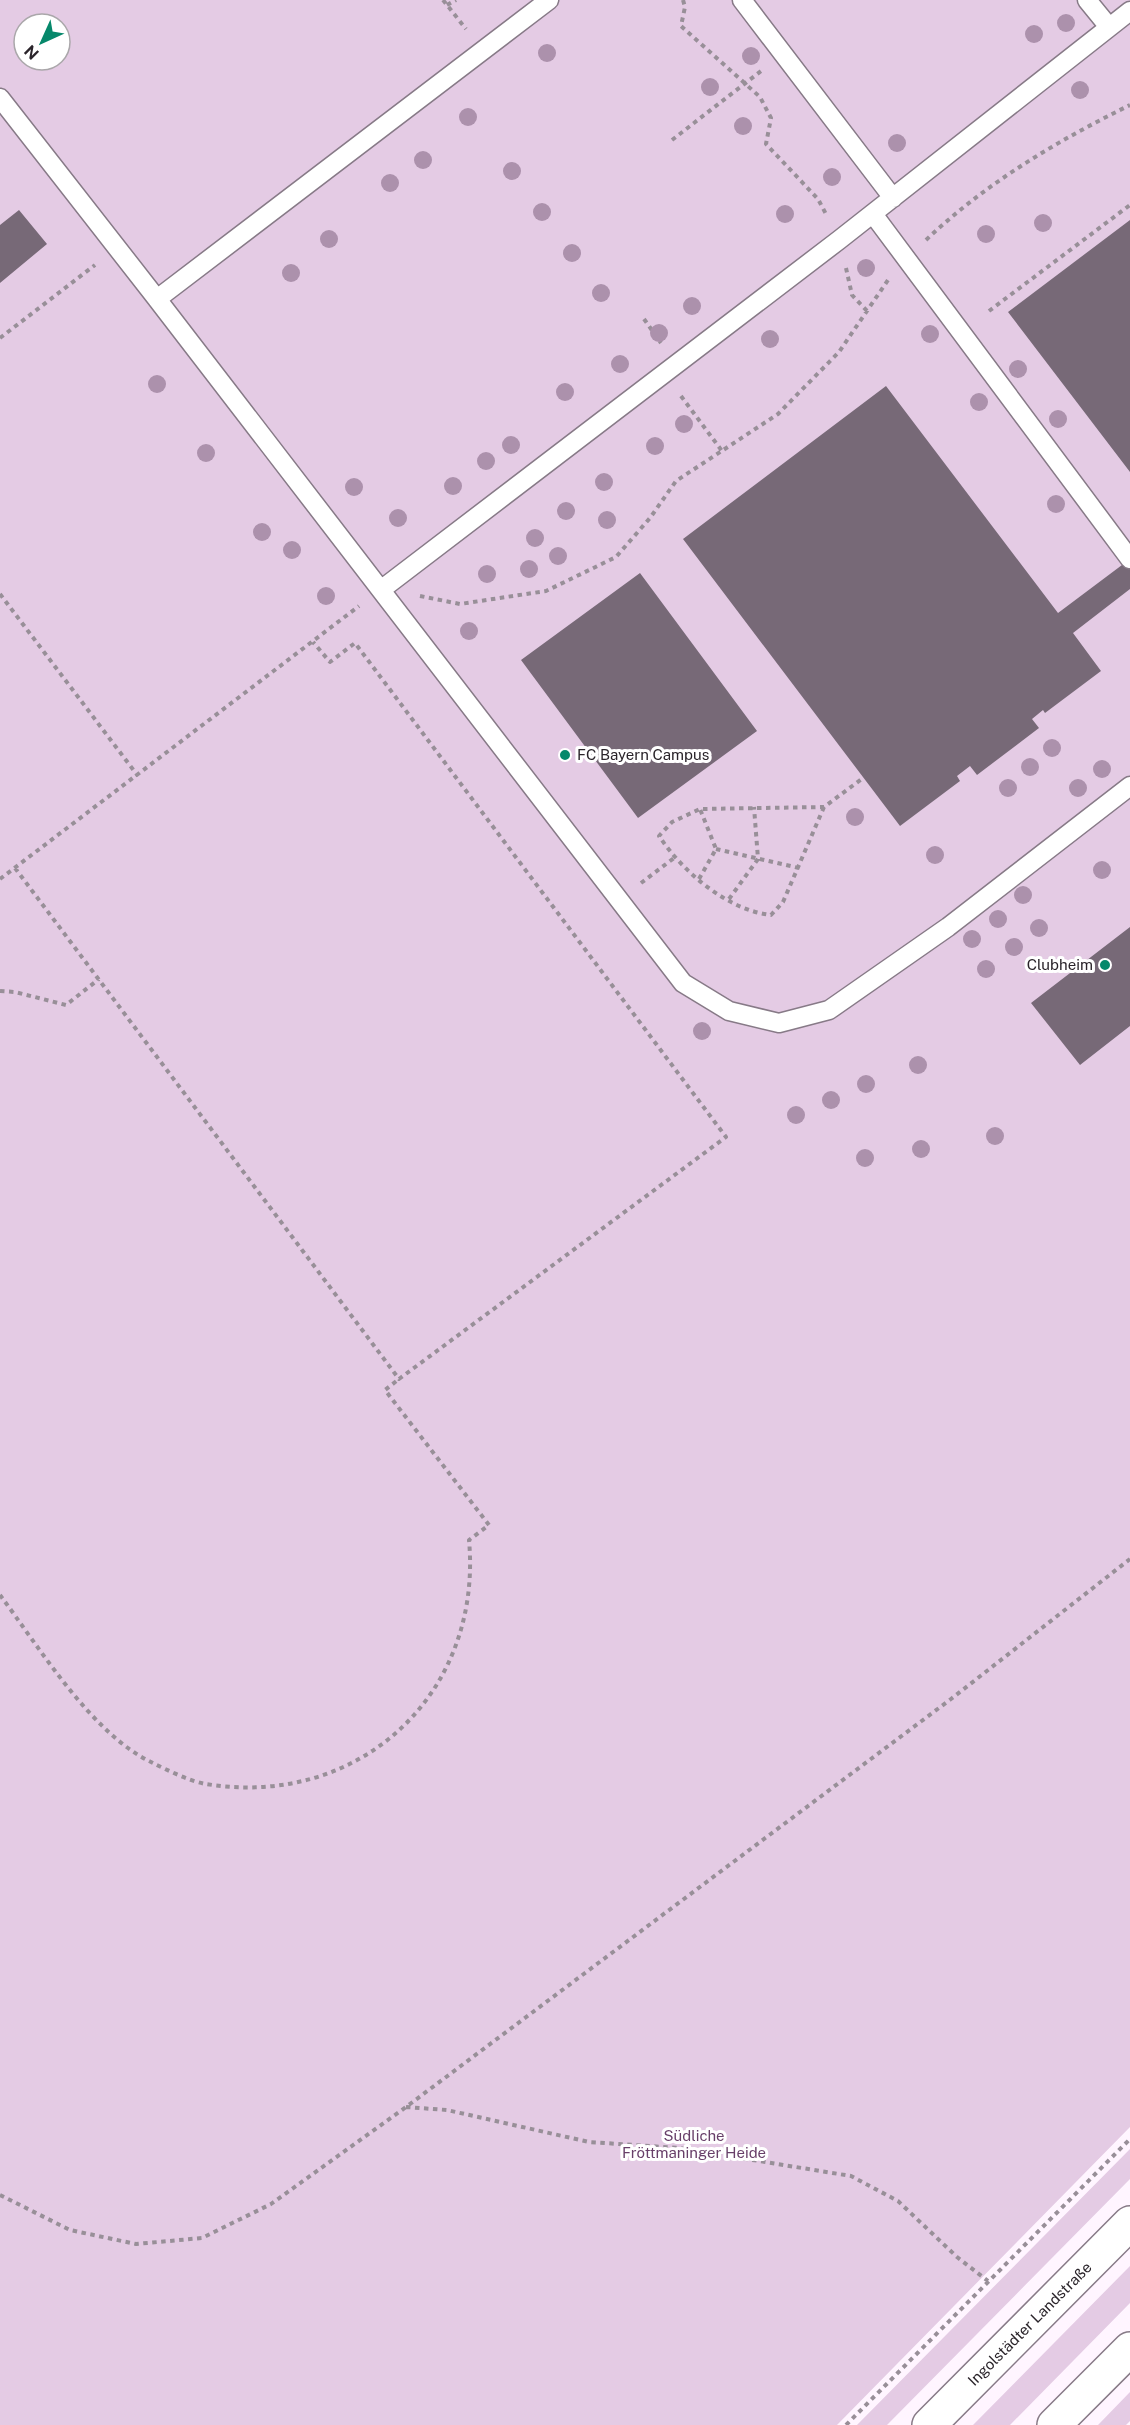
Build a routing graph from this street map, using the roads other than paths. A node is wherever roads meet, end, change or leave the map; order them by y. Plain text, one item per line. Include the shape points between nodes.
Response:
1 (549, 0) edge
2 (742, 0) edge
3 (1087, 0) edge
4 (1130, 11) edge
5 (1109, 27) junction
6 (0, 98) edge
7 (892, 198) junction
8 (873, 213) junction
9 (157, 299) junction
10 (1130, 559) edge
11 (382, 589) junction
12 (1130, 786) edge
13 (1130, 2223) edge
14 (1130, 2349) edge
15 (929, 2425) edge
16 (1054, 2425) edge

1 - 9 lane
2 - 7 lane
3 - 5 lane
4 - 5 lane
5 - 7 lane
6 - 9 lane
7 - 8 lane
8 - 10 lane
8 - 11 lane
9 - 11 lane
11 - 12 lane via 683,983 729,1011 779,1023 829,1010 948,927
13 - 15 main road, Ingolstädter Landstraße
14 - 16 main road

